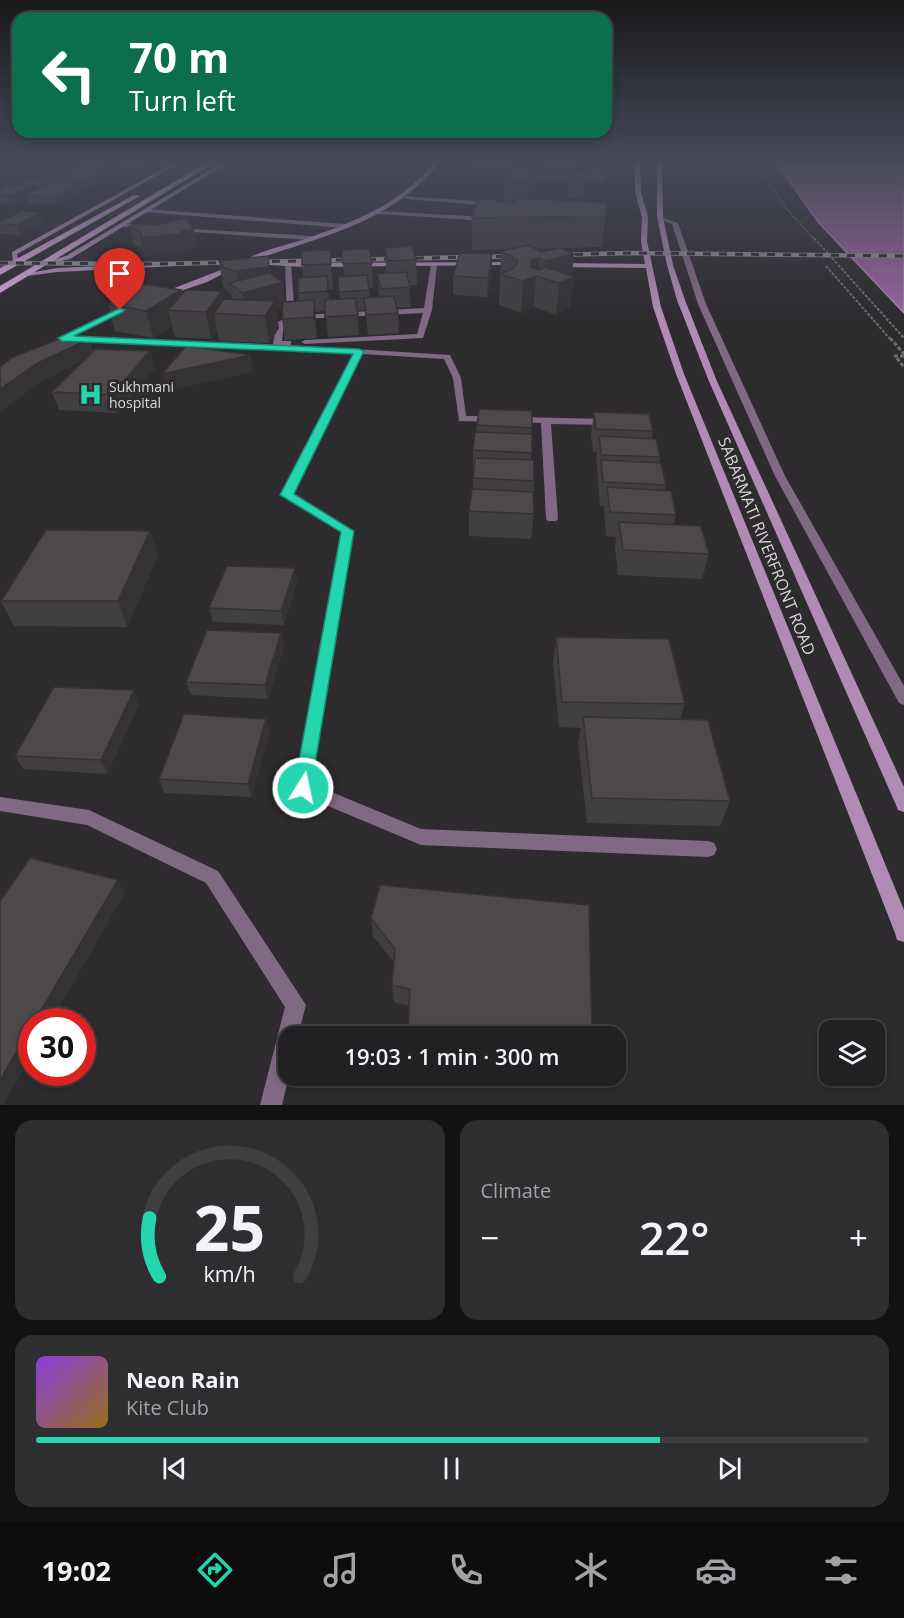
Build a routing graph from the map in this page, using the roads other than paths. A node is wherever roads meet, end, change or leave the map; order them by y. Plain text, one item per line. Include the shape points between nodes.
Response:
1 (87, 213) edge
2 (105, 213) edge
3 (127, 213) edge
4 (143, 213) edge
5 (167, 213) edge
6 (241, 213) edge
7 (377, 213) edge
8 (387, 213) edge
9 (644, 213) edge
10 (660, 213) edge
11 (660, 217) junction
12 (501, 220) edge
13 (359, 221) junction
14 (123, 225) junction
15 (345, 226) junction
16 (158, 228) edge
17 (170, 229) edge
18 (311, 238) junction
19 (44, 262) junction
20 (245, 262) junction
21 (14, 264) junction
22 (288, 264) junction
23 (434, 264) junction
24 (527, 264) edge
25 (549, 264) edge
26 (0, 265) edge
27 (649, 266) junction
28 (0, 272) edge
29 (27, 274) junction
30 (0, 290) edge
31 (150, 298) edge
32 (130, 306) edge
33 (428, 310) junction
34 (291, 318) junction
35 (62, 338) junction
36 (42, 349) edge
37 (359, 351) junction
38 (546, 420) junction
39 (621, 423) edge
40 (552, 519) dead end
41 (904, 699) edge
42 (0, 804) edge
43 (904, 805) edge
44 (708, 849) dead end
45 (904, 933) edge
46 (291, 1026) edge
47 (278, 1077) edge
48 (271, 1105) edge

1 - 21 main road via 14,253
2 - 21 main road
3 - 19 main road
4 - 14 main road
5 - 15 street
6 - 13 street
7 - 13 main road
8 - 12 street
9 - 27 main road, SABARMATI RIVERFRONT ROAD
10 - 11 main road, SABARMATI RIVERFRONT ROAD
11 - 41 street via 675,223 702,304 780,477
11 - 43 main road, SABARMATI RIVERFRONT ROAD via 681,300 712,379
13 - 15 main road
14 - 16 street
14 - 19 main road via 68,258
15 - 18 main road
17 - 18 street
18 - 20 main road
19 - 29 main road
20 - 22 main road
20 - 29 main road
20 - 31 main road
21 - 26 main road
21 - 28 main road
22 - 23 main road
22 - 34 street
23 - 24 main road
23 - 33 street
25 - 27 main road
27 - 45 main road, SABARMATI RIVERFRONT ROAD via 657,307 690,401
29 - 30 main road
32 - 35 main road
33 - 34 street
33 - 34 street via 420,336 278,344 280,323
35 - 36 main road
35 - 37 street
37 - 38 street via 447,357 457,378 462,419
37 - 44 street via 287,495 348,531 303,788 421,837
38 - 39 street
38 - 40 street
42 - 46 street via 89,818 212,877 296,1005
47 - 48 street

